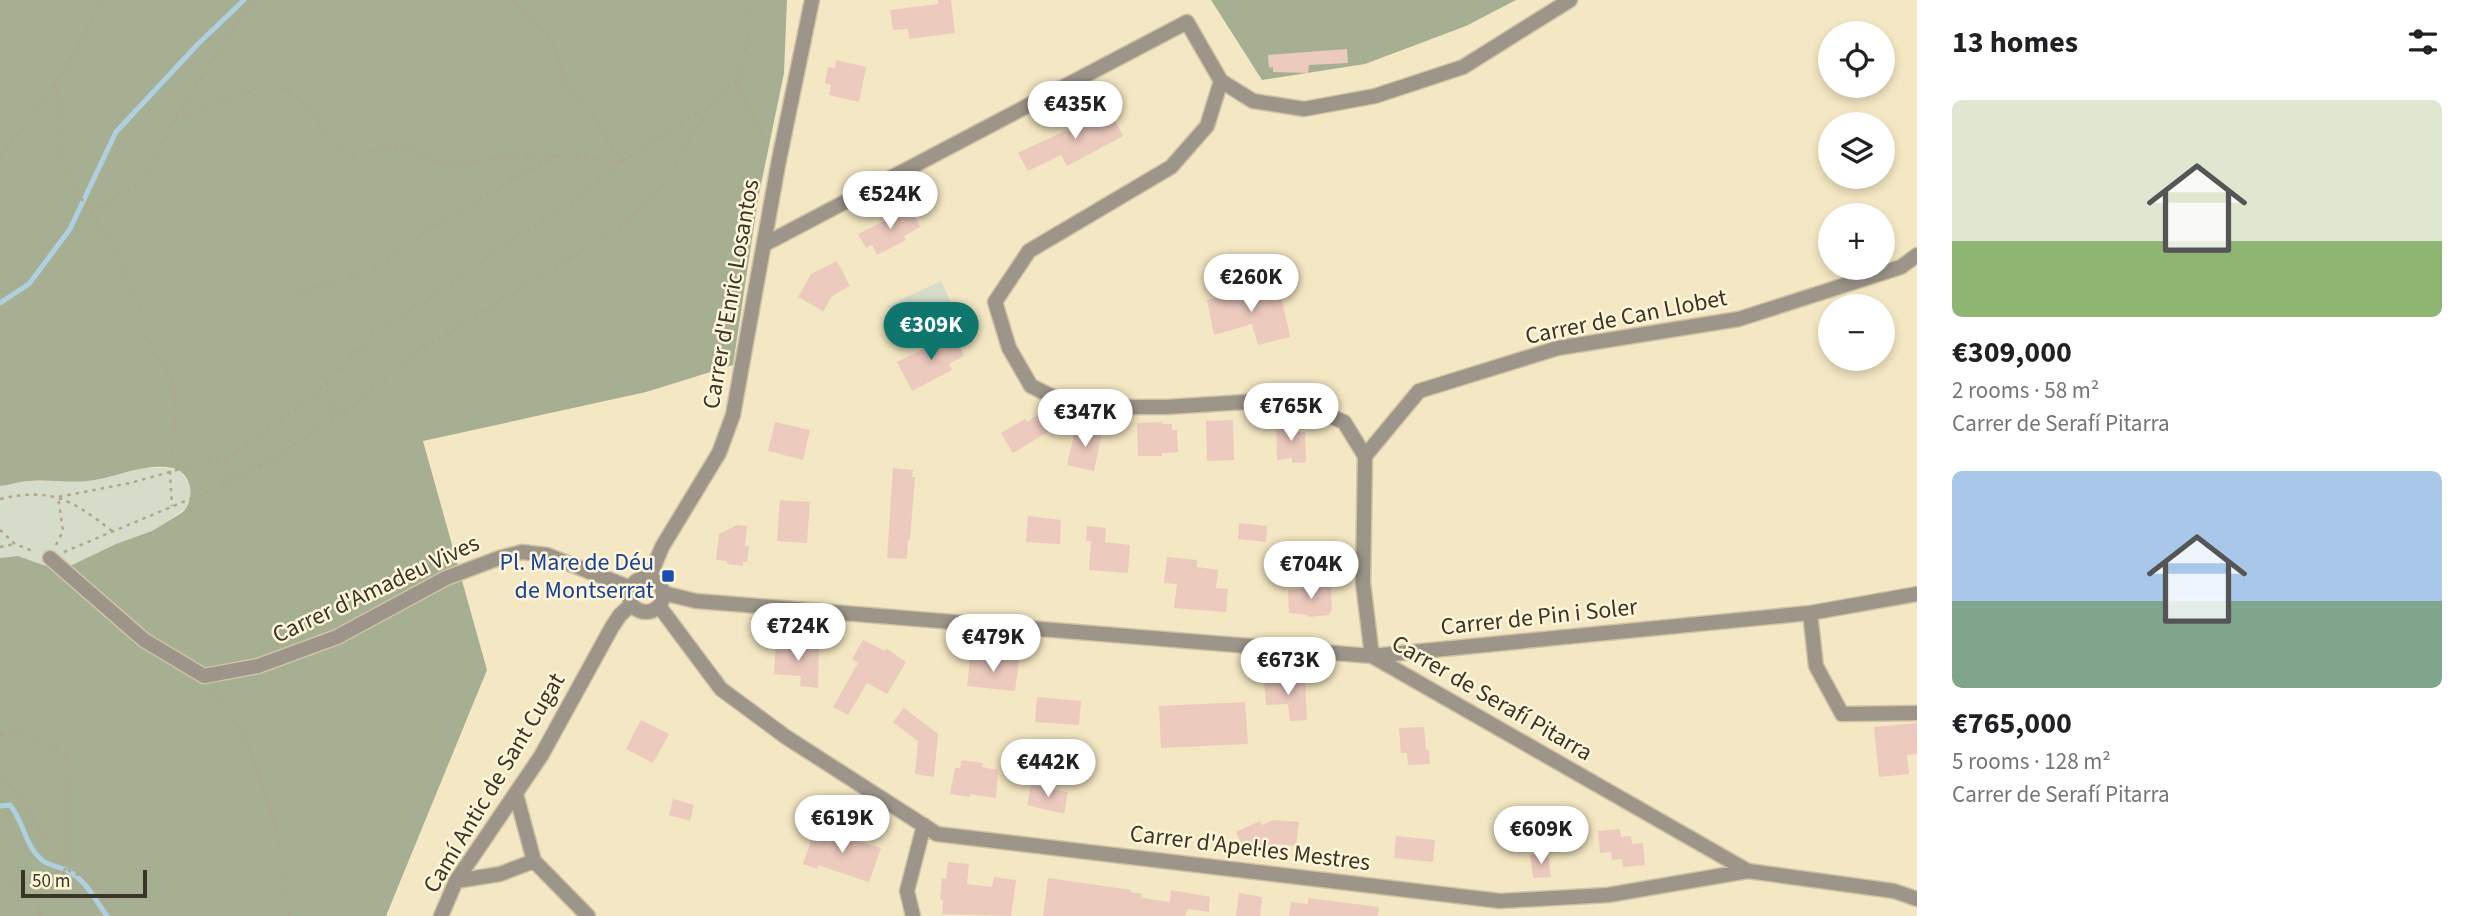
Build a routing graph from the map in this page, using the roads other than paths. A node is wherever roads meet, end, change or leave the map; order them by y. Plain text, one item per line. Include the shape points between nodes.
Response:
1 (812, 0) edge
2 (1570, 0) edge
3 (1221, 81) junction
4 (765, 244) junction
5 (1917, 255) edge
6 (1365, 456) junction
7 (50, 558) road end
8 (649, 578) junction
9 (631, 588) junction
10 (1917, 594) edge
11 (661, 600) junction
12 (632, 604) junction
13 (1810, 613) junction
14 (1372, 656) junction
15 (1917, 713) edge
16 (516, 794) junction
17 (924, 825) junction
18 (534, 861) junction
19 (1748, 871) junction
20 (456, 881) junction
21 (1917, 899) edge
22 (441, 916) edge
23 (589, 916) edge
24 (913, 916) edge

1 - 4 street, Carrer d'Enric Losantos
2 - 3 street via 1462,67 1375,96 1304,109 1252,100
3 - 4 street via 1187,22
3 - 6 street via 1207,126 1171,167 1029,251 995,302 1009,348 1031,386 1074,407 1301,404 1344,422
4 - 8 street, Carrer d'Enric Losantos via 727,435
5 - 6 street, Carrer de Can Llobet via 1901,268 1739,319 1558,348 1419,391
6 - 14 street, Carrer de Serafí Pitarra via 1363,583
7 - 9 street, Carrer d'Amadeu Vives via 144,640 204,676 258,666 337,637 446,578 522,552 547,555
8 - 9 street
8 - 11 street via 657,582
9 - 12 street
10 - 13 street, Carrer de Pin i Soler
11 - 12 street via 647,611
11 - 14 street, Carrer de Pin i Soler
11 - 17 street, Carrer d'Apel·les Mestres via 721,689 786,737
12 - 16 street, Camí Antic de Sant Cugat via 612,627
13 - 14 street, Carrer de Pin i Soler
13 - 15 street via 1816,666 1842,714
14 - 19 street, Carrer de Serafí Pitarra
16 - 18 street
16 - 20 street, Camí Antic de Sant Cugat
17 - 19 street, Carrer d'Apel·les Mestres via 937,834 1500,901 1608,895
17 - 24 street via 906,891
18 - 20 street via 500,874
18 - 23 street
19 - 21 street, Carrer d'Apel·les Mestres via 1894,891
20 - 22 street, Camí Antic de Sant Cugat

